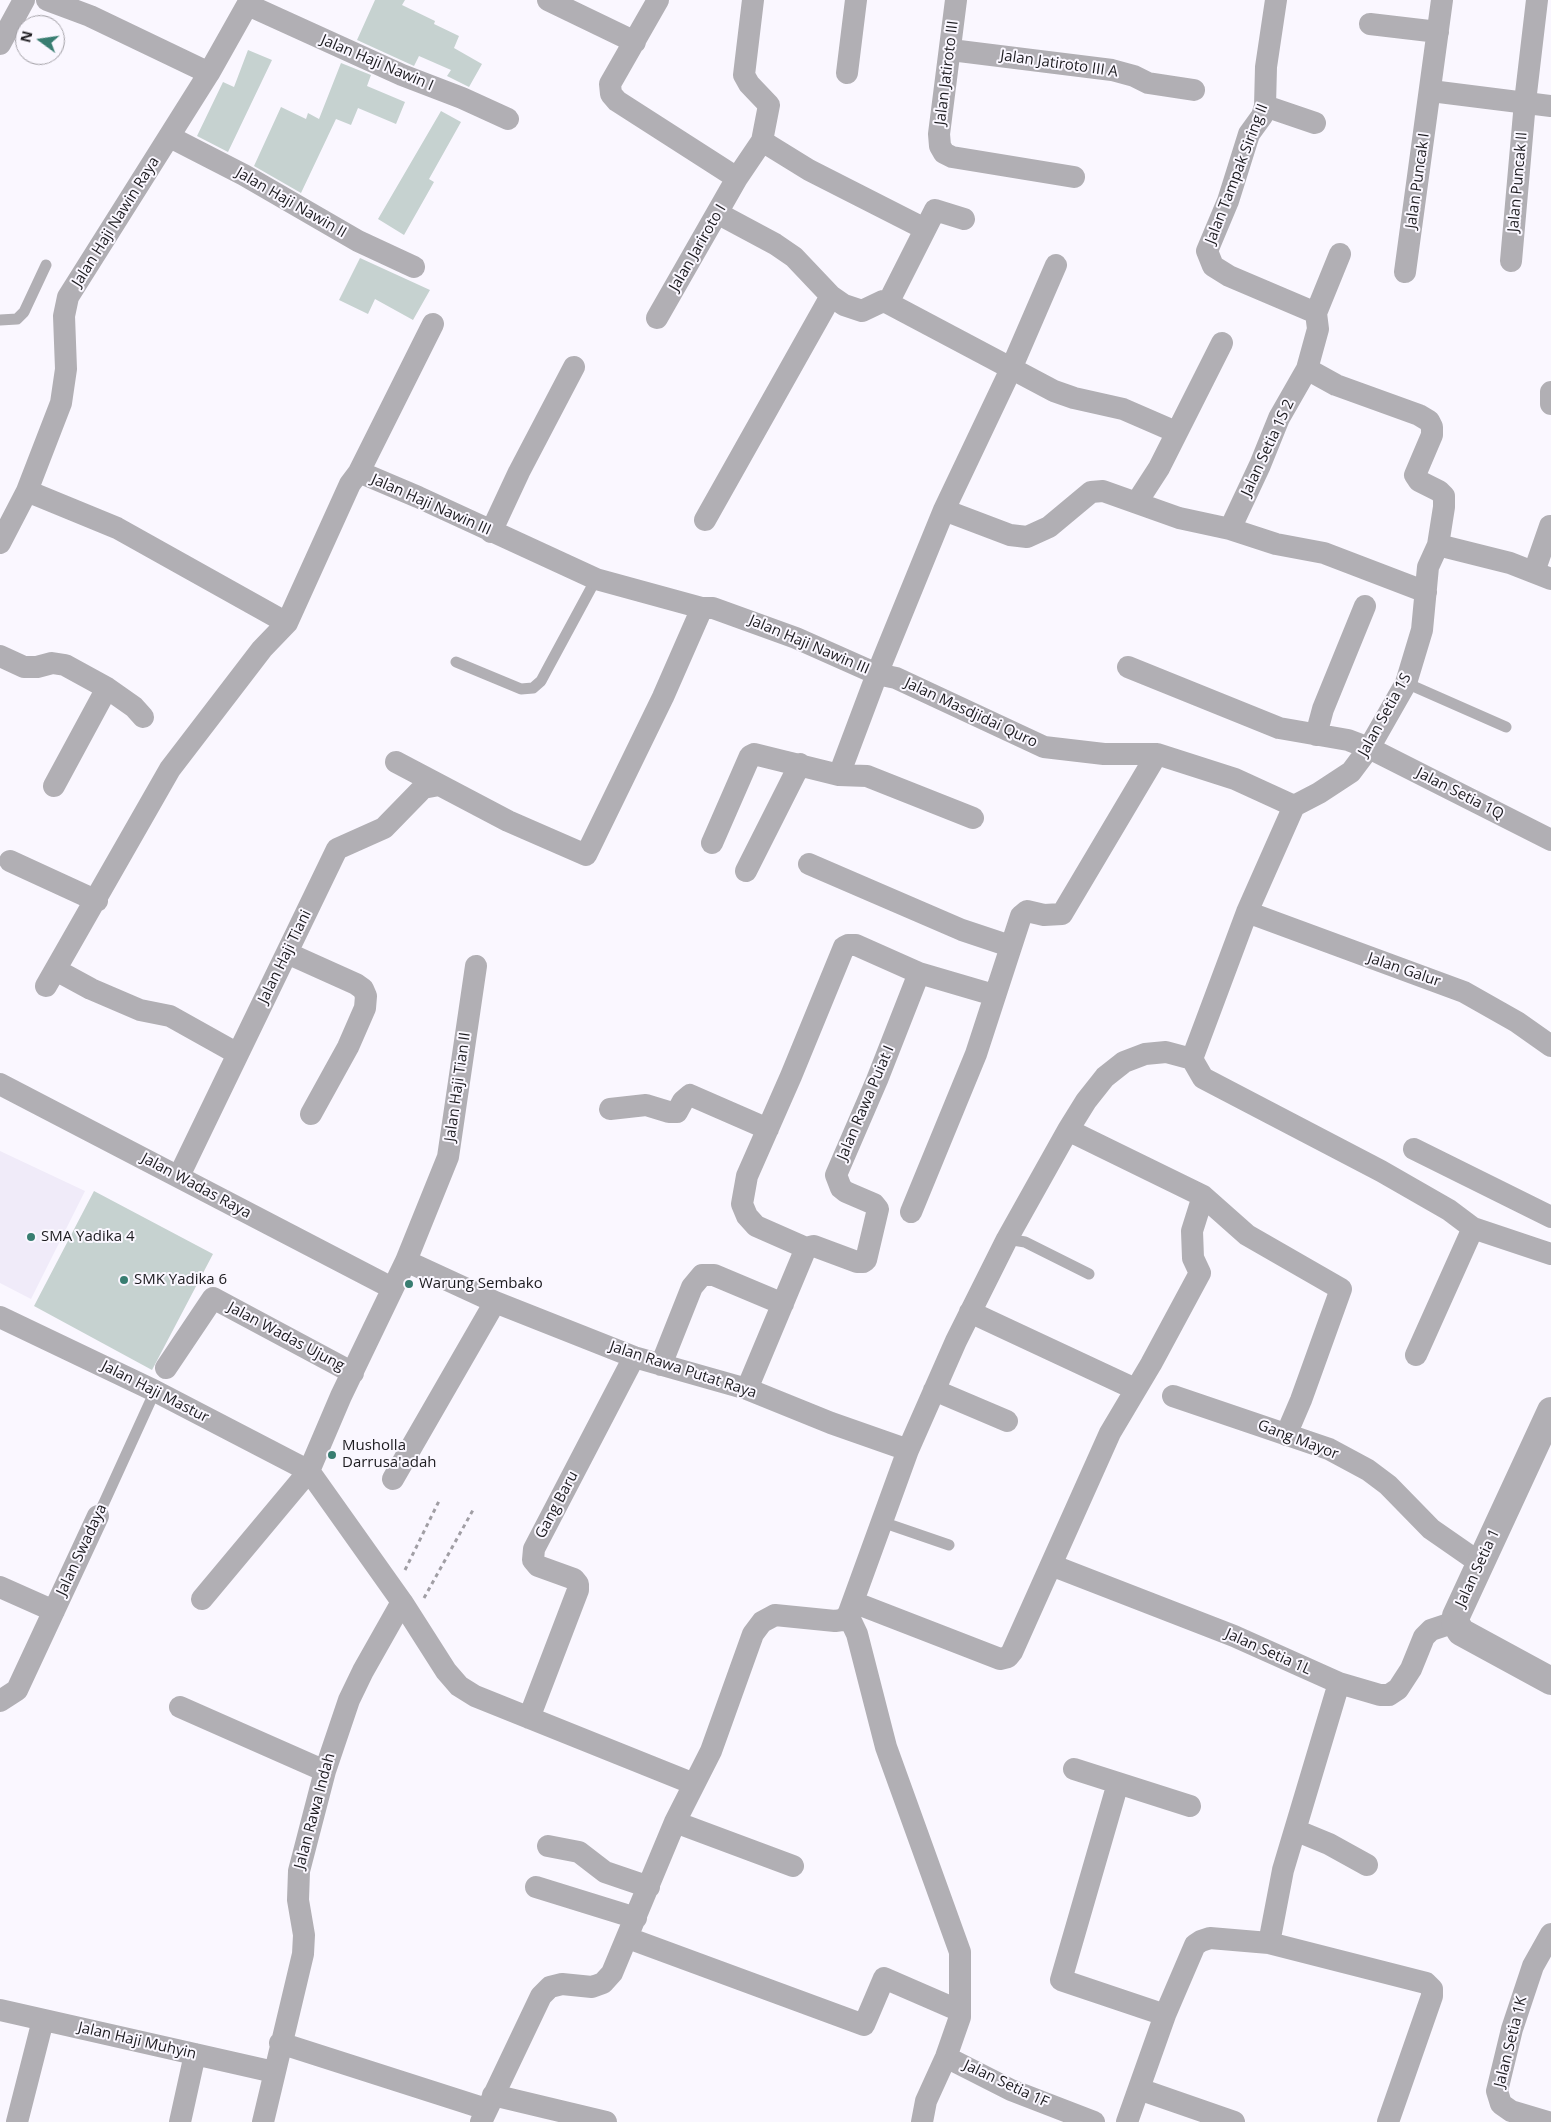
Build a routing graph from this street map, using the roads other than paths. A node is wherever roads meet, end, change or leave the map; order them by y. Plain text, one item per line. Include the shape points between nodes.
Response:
1 (47, 0) edge
2 (548, 0) edge
3 (658, 0) edge
4 (753, 0) edge
5 (856, 0) edge
6 (956, 0) edge
7 (1276, 0) edge
8 (1442, 0) edge
9 (1537, 0) edge
10 (23, 1) edge
11 (249, 2) edge
12 (1370, 24) dead end
13 (1438, 32) junction
14 (635, 42) junction
15 (0, 44) edge
16 (951, 50) junction
17 (209, 73) junction
18 (847, 73) dead end
19 (1194, 90) dead end
20 (1431, 90) junction
21 (1525, 102) junction
22 (1265, 106) junction
23 (1551, 106) edge
24 (508, 119) dead end
25 (1315, 123) dead end
26 (170, 137) junction
27 (762, 141) junction
28 (1074, 177) dead end
29 (738, 178) junction
30 (719, 214) junction
31 (964, 218) dead end
32 (926, 229) junction
33 (1340, 254) dead end
34 (1511, 261) dead end
35 (46, 265) dead end
36 (1056, 266) dead end
37 (414, 267) dead end
38 (1405, 272) dead end
39 (831, 296) junction
40 (888, 303) junction
41 (1316, 313) junction
42 (657, 318) dead end
43 (0, 320) edge
44 (434, 324) dead end
45 (1222, 343) dead end
46 (574, 366) dead end
47 (1011, 369) junction
48 (1308, 369) junction
49 (1551, 392) edge
50 (1551, 404) edge
51 (1176, 432) junction
52 (359, 472) junction
53 (15, 501) edge
54 (1138, 502) junction
55 (944, 510) junction
56 (705, 520) dead end
57 (1550, 526) edge
58 (1230, 529) junction
59 (491, 532) junction
60 (0, 543) edge
61 (1438, 545) junction
62 (1542, 576) edge
63 (596, 579) junction
64 (1426, 592) junction
65 (1365, 606) dead end
66 (702, 608) junction
67 (287, 623) junction
68 (0, 656) edge
69 (456, 662) dead end
70 (1128, 667) dead end
71 (877, 674) junction
72 (1406, 683) junction
73 (107, 688) junction
74 (143, 717) dead end
75 (1506, 727) dead end
76 (1316, 735) junction
77 (1369, 748) junction
78 (1157, 754) junction
79 (396, 762) dead end
80 (800, 764) junction
81 (839, 775) junction
82 (439, 785) junction
83 (54, 786) dead end
84 (1294, 806) junction
85 (973, 818) dead end
86 (1551, 840) edge
87 (712, 843) dead end
88 (10, 861) dead end
89 (809, 864) dead end
90 (746, 871) dead end
91 (97, 900) junction
92 (1248, 912) junction
93 (1010, 946) junction
94 (287, 953) junction
95 (476, 966) dead end
96 (919, 973) junction
97 (994, 995) junction
98 (1551, 1046) edge
99 (238, 1054) junction
100 (1192, 1059) junction
101 (0, 1084) edge
102 (610, 1109) dead end
103 (311, 1114) dead end
104 (768, 1129) junction
105 (1068, 1130) junction
106 (1414, 1149) dead end
107 (179, 1176) junction
108 (1203, 1196) junction
109 (911, 1212) dead end
110 (1551, 1218) edge
111 (1474, 1228) junction
112 (1006, 1239) junction
113 (806, 1248) junction
114 (1551, 1254) edge
115 (406, 1261) junction
116 (1089, 1274) dead end
117 (392, 1288) junction
118 (495, 1302) junction
119 (783, 1304) junction
120 (970, 1312) junction
121 (0, 1318) edge
122 (1416, 1355) dead end
123 (634, 1357) junction
124 (661, 1365) junction
125 (166, 1368) dead end
126 (353, 1372) junction
127 (1135, 1388) junction
128 (747, 1389) junction
129 (934, 1390) junction
130 (155, 1391) junction
131 (1173, 1396) dead end
132 (1551, 1411) edge
133 (1007, 1421) dead end
134 (1286, 1435) junction
135 (908, 1450) junction
136 (309, 1470) junction
137 (393, 1479) dead end
138 (98, 1516) joint
139 (882, 1522) junction
140 (949, 1545) dead end
141 (1480, 1563) junction
142 (1051, 1565) junction
143 (0, 1587) edge
144 (202, 1600) dead end
145 (403, 1603) junction
146 (851, 1608) junction
147 (54, 1611) junction
148 (1455, 1622) junction
149 (1551, 1681) edge
150 (1339, 1683) junction
151 (0, 1701) edge
152 (180, 1707) dead end
153 (529, 1718) junction
154 (1074, 1769) dead end
155 (325, 1771) junction
156 (1118, 1783) junction
157 (694, 1784) junction
158 (1190, 1806) dead end
159 (675, 1822) junction
160 (1295, 1830) junction
161 (548, 1846) dead end
162 (1367, 1865) dead end
163 (793, 1866) dead end
164 (536, 1887) dead end
165 (649, 1887) junction
166 (632, 1928) junction
167 (1551, 1934) edge
168 (1268, 1943) junction
169 (960, 2011) junction
170 (1165, 2014) junction
171 (1, 2016) edge
172 (43, 2020) junction
173 (280, 2043) junction
174 (195, 2054) junction
175 (946, 2057) junction
176 (274, 2072) junction
177 (1139, 2089) junction
178 (487, 2109) edge
179 (17, 2122) edge
180 (180, 2122) edge
181 (263, 2122) edge
182 (606, 2122) edge
183 (922, 2122) edge
184 (1094, 2122) edge
185 (1127, 2122) edge
186 (1234, 2122) edge
187 (1388, 2122) edge
188 (1548, 2122) edge

1 - 17 street via 90,16
2 - 14 street
3 - 14 street
4 - 27 street via 744,74 769,105
5 - 18 street
6 - 16 street, Jalan Jatiroto III
7 - 22 street, Jalan Tampak Siring II via 1266,66
8 - 13 street, Jalan Puncak I
9 - 21 street, Jalan Puncak II
10 - 15 street
11 - 17 street, Jalan Haji Nawin Raya
11 - 24 street, Jalan Haji Nawin I via 402,76
12 - 13 street
13 - 20 street, Jalan Puncak I
14 - 29 street via 610,84 611,94 617,101
16 - 19 street, Jalan Jatiroto III A via 1112,70 1148,84
16 - 28 street, Jalan Jatiroto III via 939,134 944,153
17 - 26 street, Jalan Haji Nawin Raya
20 - 21 street
20 - 38 street, Jalan Puncak I
21 - 23 street
21 - 34 street, Jalan Puncak II
22 - 25 street
22 - 41 street, Jalan Tampak Siring II via 1262,116 1248,134 1228,201 1209,242 1208,259 1229,276
26 - 37 street, Jalan Haji Nawin II via 244,175 358,241
26 - 53 street, Jalan Haji Nawin Raya via 68,297 64,316 66,369 61,403
27 - 29 street, Jalan Jariroto I
27 - 32 street via 808,170
29 - 30 street, Jalan Jariroto I
30 - 39 street via 794,257
30 - 42 street, Jalan Jariroto I
31 - 32 street via 935,210
32 - 40 street
33 - 41 street
35 - 43 lane via 24,312 17,318
36 - 47 street
39 - 40 street via 862,311 883,301
39 - 56 street
40 - 47 street
41 - 48 street via 1318,329
44 - 52 street
45 - 51 street
46 - 59 street
47 - 51 street via 1054,391 1123,409
47 - 55 street
48 - 58 street, Jalan Setia 1S 2 via 1279,418
48 - 61 street, Jalan Setia 1S via 1336,385 1419,415 1429,422 1432,435 1415,475 1419,481 1444,496
49 - 50 street
51 - 54 street
52 - 59 street, Jalan Haji Nawin III via 418,496
52 - 67 street, Jalan Haji Nawin III via 350,484
53 - 60 street, Jalan Haji Nawin Raya
53 - 67 street via 117,528
54 - 55 street via 1103,491 1091,492 1049,526 1027,537 1010,536
54 - 58 street via 1179,518
55 - 71 street
57 - 62 street
58 - 64 street via 1276,544 1324,553
59 - 63 street, Jalan Haji Nawin III
61 - 62 street via 1510,563
61 - 64 street, Jalan Setia 1S via 1428,566
63 - 66 street, Jalan Haji Nawin III
63 - 69 lane via 541,681 533,688 521,689
64 - 72 street, Jalan Setia 1S via 1422,630
65 - 76 street via 1323,709
66 - 71 street, Jalan Haji Nawin III via 713,608 796,638
66 - 82 street via 586,855 508,821
67 - 91 street, Jalan Haji Nawin III via 262,649 170,769
68 - 73 street via 24,667 37,668 52,663 65,665
70 - 76 street, Jalan Setia 1Q via 1279,728
71 - 78 street, Jalan Masdjidai Quro via 896,678 1044,747 1104,754
71 - 81 street
72 - 75 lane
72 - 77 street, Jalan Setia 1S
73 - 74 street
73 - 83 street
76 - 77 street, Jalan Setia 1Q via 1348,740
77 - 84 street, Jalan Setia 1S via 1351,772
77 - 86 street, Jalan Setia 1Q
78 - 84 street, Jalan Masdjidai Quro via 1235,779
78 - 93 street via 1062,914 1024,912
79 - 82 street
80 - 81 street
80 - 87 street via 759,754 750,756
80 - 90 street
81 - 85 street via 867,776
82 - 94 street, Jalan Haji Tiani via 423,788 384,828 337,849
84 - 92 street
88 - 91 street
89 - 93 street via 962,930
91 - 99 street, Jalan Haji Nawin III via 51,978 91,989 140,1010 170,1016
92 - 98 street, Jalan Galur via 1464,992
92 - 100 street
93 - 97 street
94 - 99 street, Jalan Haji Tiani
94 - 103 street via 356,984 366,996 365,1008 348,1047
95 - 115 street, Jalan Haji Tian II via 448,1156
96 - 97 street
96 - 104 street, Jalan Rawa Puiat I via 856,946 844,947
96 - 113 street, Jalan Rawa Puiat I via 836,1175 841,1188 878,1209 866,1260 857,1262 814,1246
97 - 109 street via 976,1054
99 - 107 street, Jalan Haji Tiani
100 - 105 street via 1166,1052 1145,1054 1124,1062 1097,1085
100 - 111 street via 1203,1078 1381,1171
101 - 107 street, Jalan Wadas Raya
102 - 104 street via 646,1105 677,1112 683,1100 690,1095
104 - 113 street, Jalan Rawa Puiat I via 747,1176 742,1204 756,1226
105 - 108 street
105 - 112 street
106 - 110 street
107 - 117 street, Jalan Wadas Raya
108 - 127 street via 1192,1231 1194,1258 1200,1273
108 - 134 street via 1247,1235 1341,1289 1302,1400
111 - 114 street
111 - 122 street
112 - 116 lane via 1025,1242
112 - 120 street
113 - 119 street
115 - 117 street, Jalan Haji Tian II
115 - 118 street, Jalan Rawa Putat Raya
117 - 126 street, Jalan Haji Tian II
118 - 123 street, Jalan Rawa Putat Raya
118 - 137 street
119 - 124 street via 714,1275 702,1275 692,1287
119 - 128 street
120 - 127 street
120 - 129 street
121 - 130 street, Jalan Haji Mastur
123 - 124 street, Jalan Rawa Putat Raya
123 - 153 street, Gang Baru via 534,1549 533,1560 538,1566 574,1579 578,1590
124 - 128 street, Jalan Rawa Putat Raya
125 - 126 street, Jalan Wadas Ujung via 213,1298
126 - 136 street, Jalan Haji Tian II
127 - 142 street via 1110,1433
128 - 135 street, Jalan Rawa Putat Raya
129 - 133 street
129 - 135 street
130 - 136 street, Jalan Haji Mastur
130 - 138 lane, Jalan Swadaya
131 - 134 street, Gang Mayor
132 - 141 street, Jalan Setia 1
134 - 141 street, Gang Mayor via 1329,1449 1378,1476 1431,1529
135 - 139 street
136 - 144 street, Jalan Haji Tian II
136 - 145 street
138 - 147 street, Jalan Swadaya
139 - 140 lane
139 - 146 street
141 - 148 street, Jalan Setia 1
142 - 146 street via 1012,1652 1000,1660
142 - 150 street, Jalan Setia 1L via 1234,1636
143 - 147 street
145 - 153 street via 446,1671 460,1686 475,1696
145 - 155 street, Jalan Rawa Indah via 362,1671
146 - 157 street via 842,1620 775,1615 762,1622 747,1648 711,1751
146 - 169 street via 886,1747 960,1952
147 - 151 street, Jalan Swadaya via 17,1690
148 - 149 street, Jalan Setia 1 via 1460,1632
148 - 150 street, Jalan Setia 1L via 1430,1630 1411,1669 1398,1689 1389,1695
150 - 160 street
152 - 155 street
153 - 157 street
154 - 156 street
155 - 173 street, Jalan Rawa Indah via 299,1871 303,1954
156 - 158 street
156 - 170 street via 1061,1980
157 - 159 street
159 - 163 street
159 - 165 street
160 - 162 street
160 - 168 street
161 - 165 street via 580,1852 605,1872
164 - 166 street
165 - 166 street
166 - 169 street via 864,2025 884,1978
166 - 178 street via 612,1973 603,1982 592,1987 562,1984 550,1987 541,1996
167 - 188 street, Jalan Setia 1K via 1533,1966 1512,2029 1497,2091 1500,2104 1511,2111
168 - 170 street via 1210,1938 1201,1941 1195,1946
168 - 187 street via 1426,1983 1432,1989
169 - 175 street
170 - 177 street
171 - 172 street, Jalan Haji Muhyin
172 - 174 street, Jalan Haji Muhyin
172 - 179 street
173 - 176 street, Jalan Rawa Indah
173 - 178 street
174 - 176 street, Jalan Haji Muhyin
174 - 180 street
175 - 183 street via 926,2100
175 - 184 street, Jalan Setia 1F via 1011,2090
176 - 181 street, Jalan Rawa Indah
177 - 185 street
177 - 186 street
178 - 182 street

